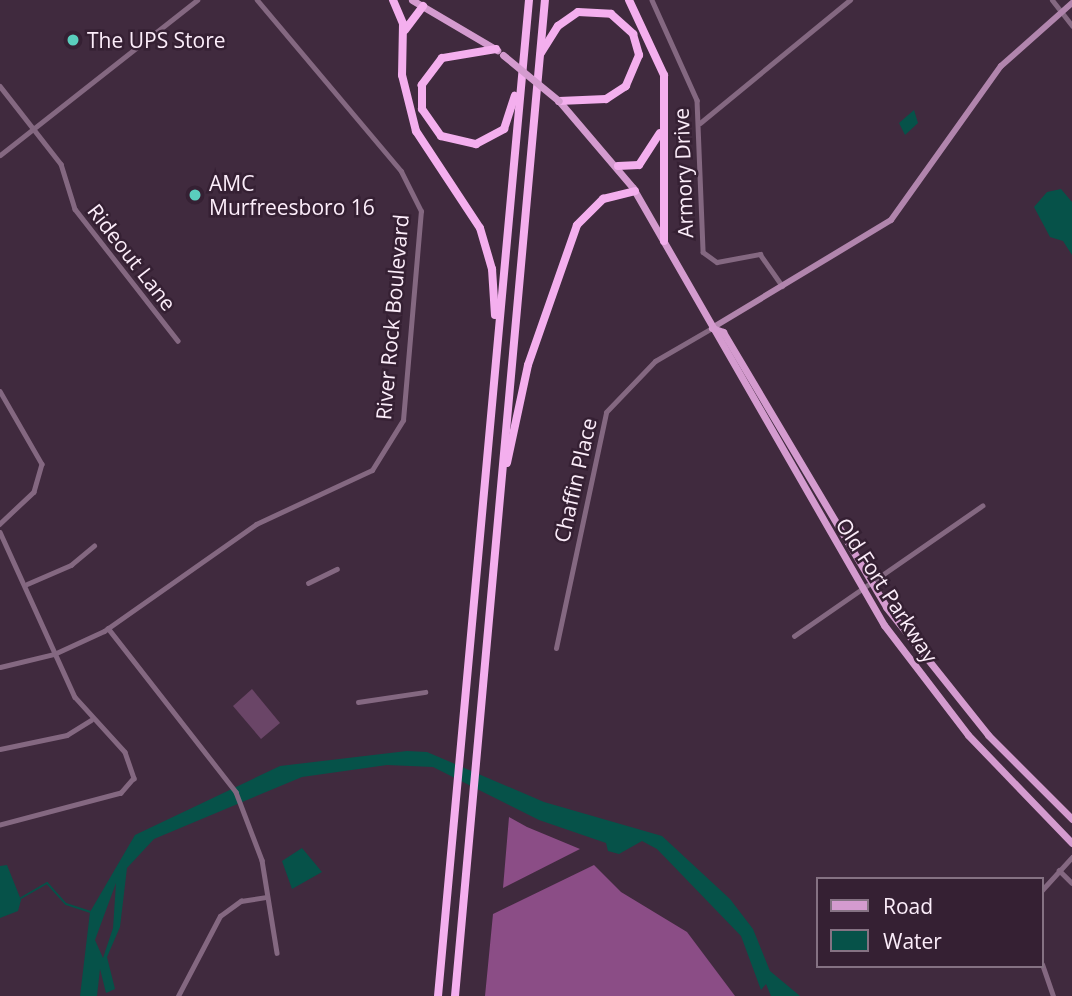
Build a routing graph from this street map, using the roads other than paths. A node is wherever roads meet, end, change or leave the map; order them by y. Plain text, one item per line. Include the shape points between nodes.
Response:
1 (198, 0) edge
2 (257, 0) edge
3 (393, 0) edge
4 (412, 0) edge
5 (529, 0) edge
6 (545, 0) edge
7 (629, 0) edge
8 (652, 0) edge
9 (850, 0) edge
10 (1052, 0) edge
11 (1072, 3) edge
12 (424, 6) junction
13 (1061, 11) junction
14 (1072, 26) edge
15 (403, 41) junction
16 (499, 52) junction
17 (539, 55) junction
18 (0, 86) edge
19 (521, 88) junction
20 (559, 101) junction
21 (666, 102) junction
22 (700, 123) junction
23 (34, 128) junction
24 (0, 155) edge
25 (618, 166) junction
26 (635, 191) junction
27 (664, 241) junction
28 (782, 287) junction
29 (712, 328) junction
30 (496, 339) junction
31 (177, 341) dead end
32 (0, 391) edge
33 (499, 500) junction
34 (982, 506) dead end
35 (0, 524) edge
36 (0, 532) edge
37 (94, 546) dead end
38 (337, 569) dead end
39 (308, 583) dead end
40 (27, 584) junction
41 (871, 584) junction
42 (863, 592) junction
43 (108, 628) junction
44 (794, 636) dead end
45 (556, 648) dead end
46 (54, 654) junction
47 (0, 667) edge
48 (425, 692) dead end
49 (358, 702) dead end
50 (91, 720) junction
51 (0, 749) edge
52 (1072, 819) edge
53 (0, 825) edge
54 (1072, 843) edge
55 (1072, 857) edge
56 (1059, 870) junction
57 (1072, 883) edge
58 (1044, 888) edge
59 (267, 897) junction
60 (276, 953) dead end
61 (1043, 968) edge
62 (178, 996) edge
63 (438, 996) edge
64 (455, 996) edge
65 (1053, 996) edge

1 - 23 street
2 - 43 street, River Rock Boulevard via 401,171 421,211 403,420 372,470 256,523
3 - 15 highway
4 - 12 main road, Old Fort Parkway
5 - 19 highway
6 - 17 highway
7 - 21 highway via 659,63
8 - 22 street, Armory Drive via 693,84
9 - 22 street
10 - 13 street
11 - 13 main road
12 - 15 highway via 410,16
12 - 16 main road, Old Fort Parkway
13 - 14 street
13 - 28 main road via 1001,66 898,214
15 - 30 highway via 402,75 416,131 480,228 492,269
16 - 19 highway via 452,53 433,65 421,97 433,130 459,145 495,137 509,122
16 - 20 main road, Old Fort Parkway, bridge
17 - 20 highway via 558,26 578,12 611,14 633,34 639,55 626,86 606,99
17 - 33 highway
18 - 23 street, Rideout Lane
19 - 30 highway
20 - 25 main road, Old Fort Parkway
21 - 25 highway via 653,149 639,165
21 - 27 highway via 660,181 668,229
22 - 28 street, Armory Drive via 703,252 718,262 760,254
23 - 24 street
23 - 31 street, Rideout Lane via 61,164 75,209
25 - 26 main road, Old Fort Parkway
26 - 27 main road, Old Fort Parkway
26 - 33 highway via 597,202 574,231 528,365
27 - 29 main road, Old Fort Parkway
28 - 29 main road
29 - 41 main road, Old Fort Parkway via 723,332
29 - 42 main road, Old Fort Parkway
29 - 45 street, Chaffin Place via 655,361 606,412
30 - 63 highway
32 - 35 street via 41,464 34,492
33 - 64 highway
34 - 41 street
36 - 40 street
37 - 40 street via 71,565
38 - 39 street
40 - 46 street
41 - 42 street
41 - 52 main road, Old Fort Parkway via 979,724
42 - 44 street
42 - 54 main road, Old Fort Parkway via 968,735
43 - 46 street, River Rock Boulevard
43 - 59 street via 216,764 245,809 262,860
46 - 47 street, River Rock Boulevard
46 - 50 street
48 - 49 street
50 - 51 street via 67,734
50 - 53 street via 130,759 128,789 46,817
55 - 56 street
56 - 57 street
56 - 58 street
59 - 60 street
59 - 62 street via 242,901 220,916
61 - 65 street

